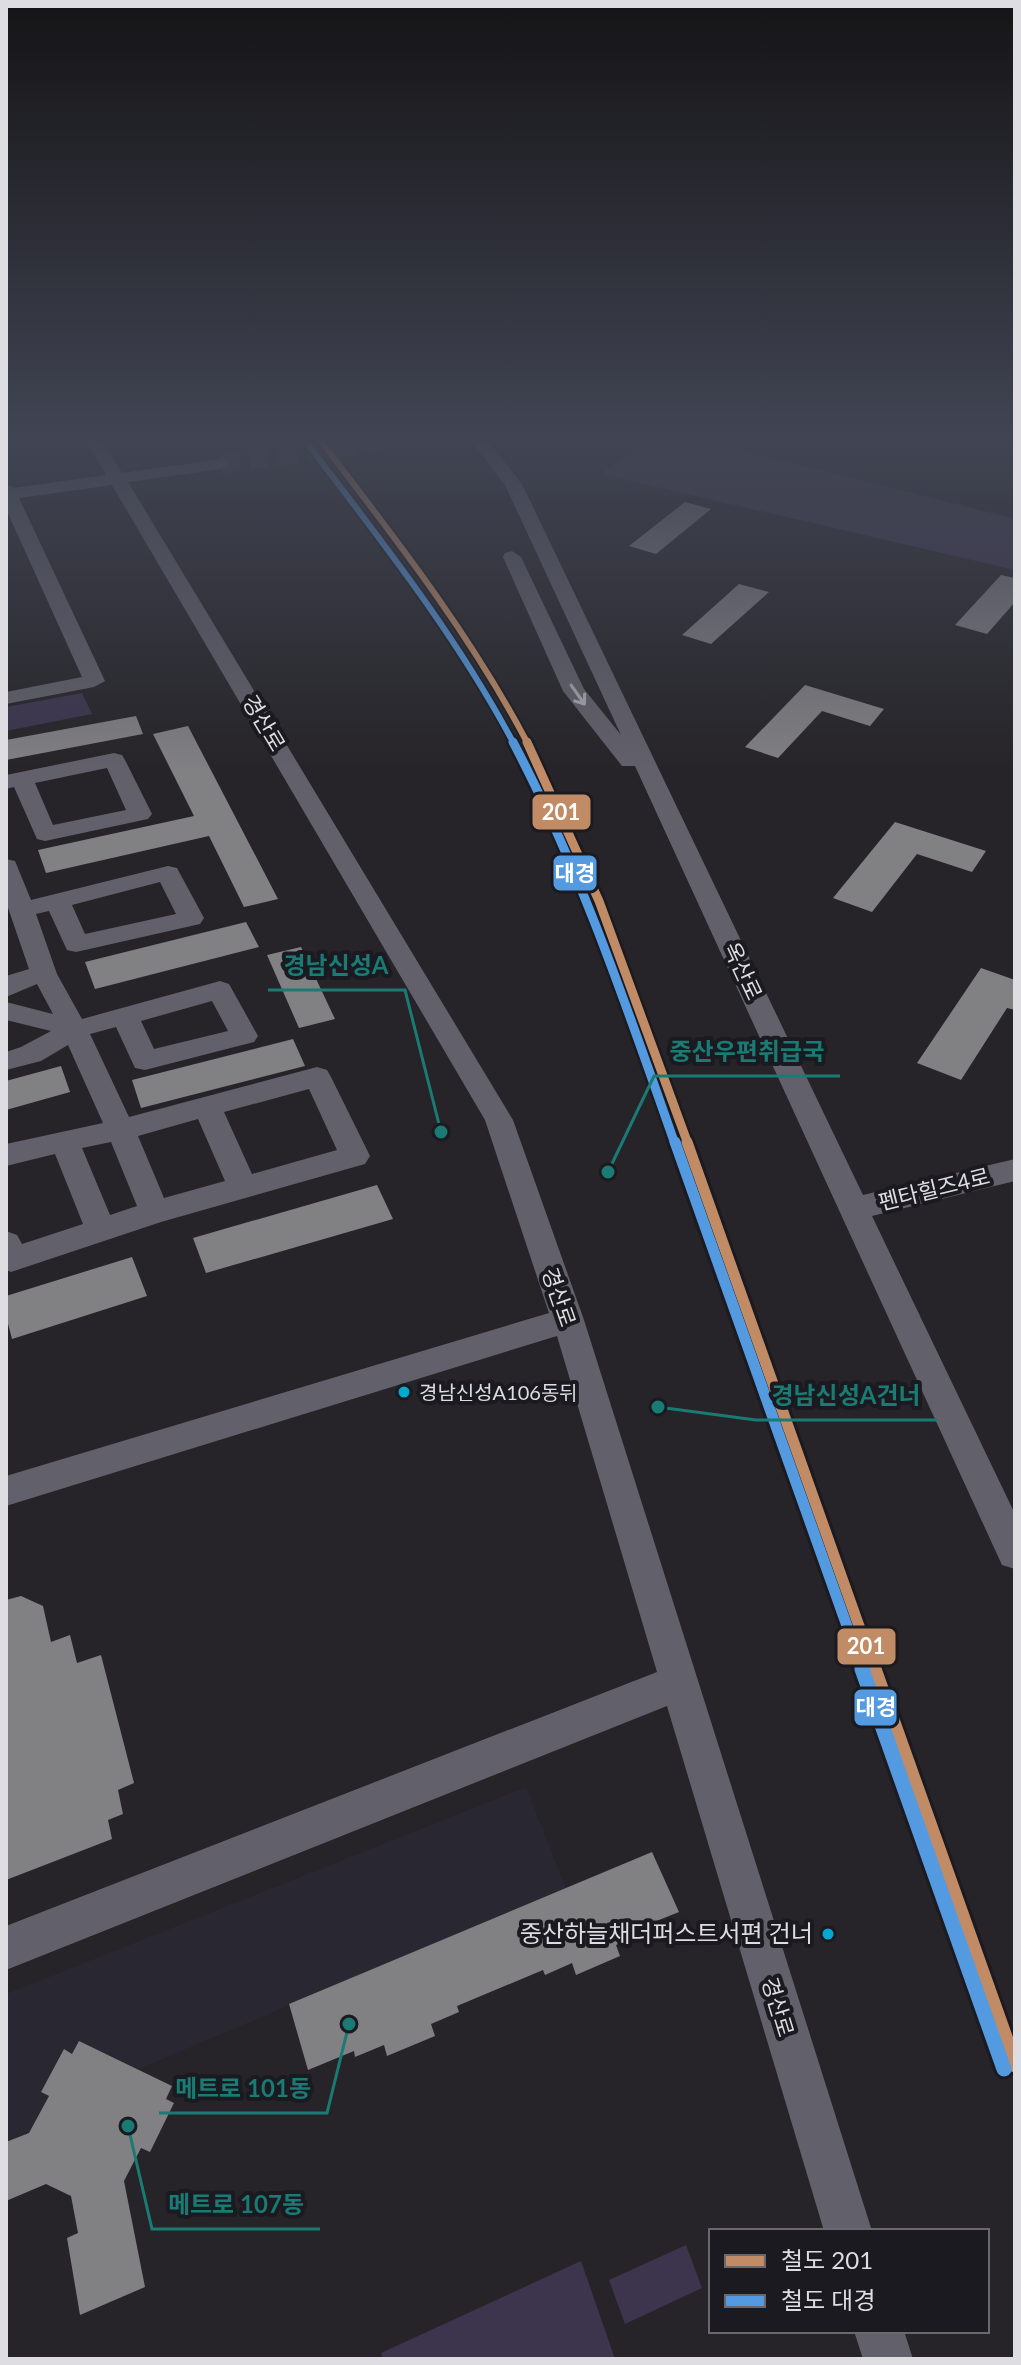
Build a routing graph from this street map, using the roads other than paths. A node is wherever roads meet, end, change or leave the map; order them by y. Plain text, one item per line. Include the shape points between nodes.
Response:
1 (33, 550) edge
2 (160, 550) edge
3 (545, 550) edge
4 (512, 557) dead end
5 (579, 622) junction
6 (543, 625) junction
7 (6, 698) edge
8 (14, 780) edge
9 (662, 800) junction
10 (6, 866) edge
11 (58, 901) junction
12 (22, 910) junction
13 (44, 974) junction
14 (7, 981) edge
15 (6, 1011) edge
16 (125, 1016) dead end
17 (77, 1029) junction
18 (6, 1061) edge
19 (207, 1107) junction
20 (120, 1130) junction
21 (65, 1141) junction
22 (6, 1155) edge
23 (1015, 1170) edge
24 (243, 1188) junction
25 (853, 1209) junction
26 (155, 1212) junction
27 (101, 1230) junction
28 (6, 1243) edge
29 (568, 1320) junction
30 (6, 1491) edge
31 (1015, 1553) edge
32 (677, 1683) junction
33 (6, 1948) edge
34 (847, 2229) edge
35 (880, 2333) edge
36 (888, 2359) edge

1 - 7 street via 94,681
2 - 29 street, 경산로 via 499,1120
3 - 5 street, 옥산로
4 - 6 street
5 - 6 street
5 - 9 street, 옥산로
6 -> 9 street via 574,691
8 - 8 street via 114,760 140,814 45,834
9 - 25 street, 옥산로
10 - 12 street
11 - 11 street via 168,873 191,918 76,944
11 - 12 street
12 - 13 street
13 - 14 street
13 - 17 street
15 - 17 street
16 - 17 street
17 - 18 street
17 - 20 street
19 - 20 street
19 - 24 street
19 - 24 street via 317,1077 355,1156
20 - 21 street
20 - 26 street
21 - 22 street
21 - 27 street
23 - 25 street, 펜타힐즈4로
24 - 26 street
25 - 31 street, 옥산로
26 - 27 street
27 - 28 street via 11,1260
29 - 30 street
29 - 32 street, 경산로
32 - 33 street
32 - 34 street, 경산로
35 - 36 street

